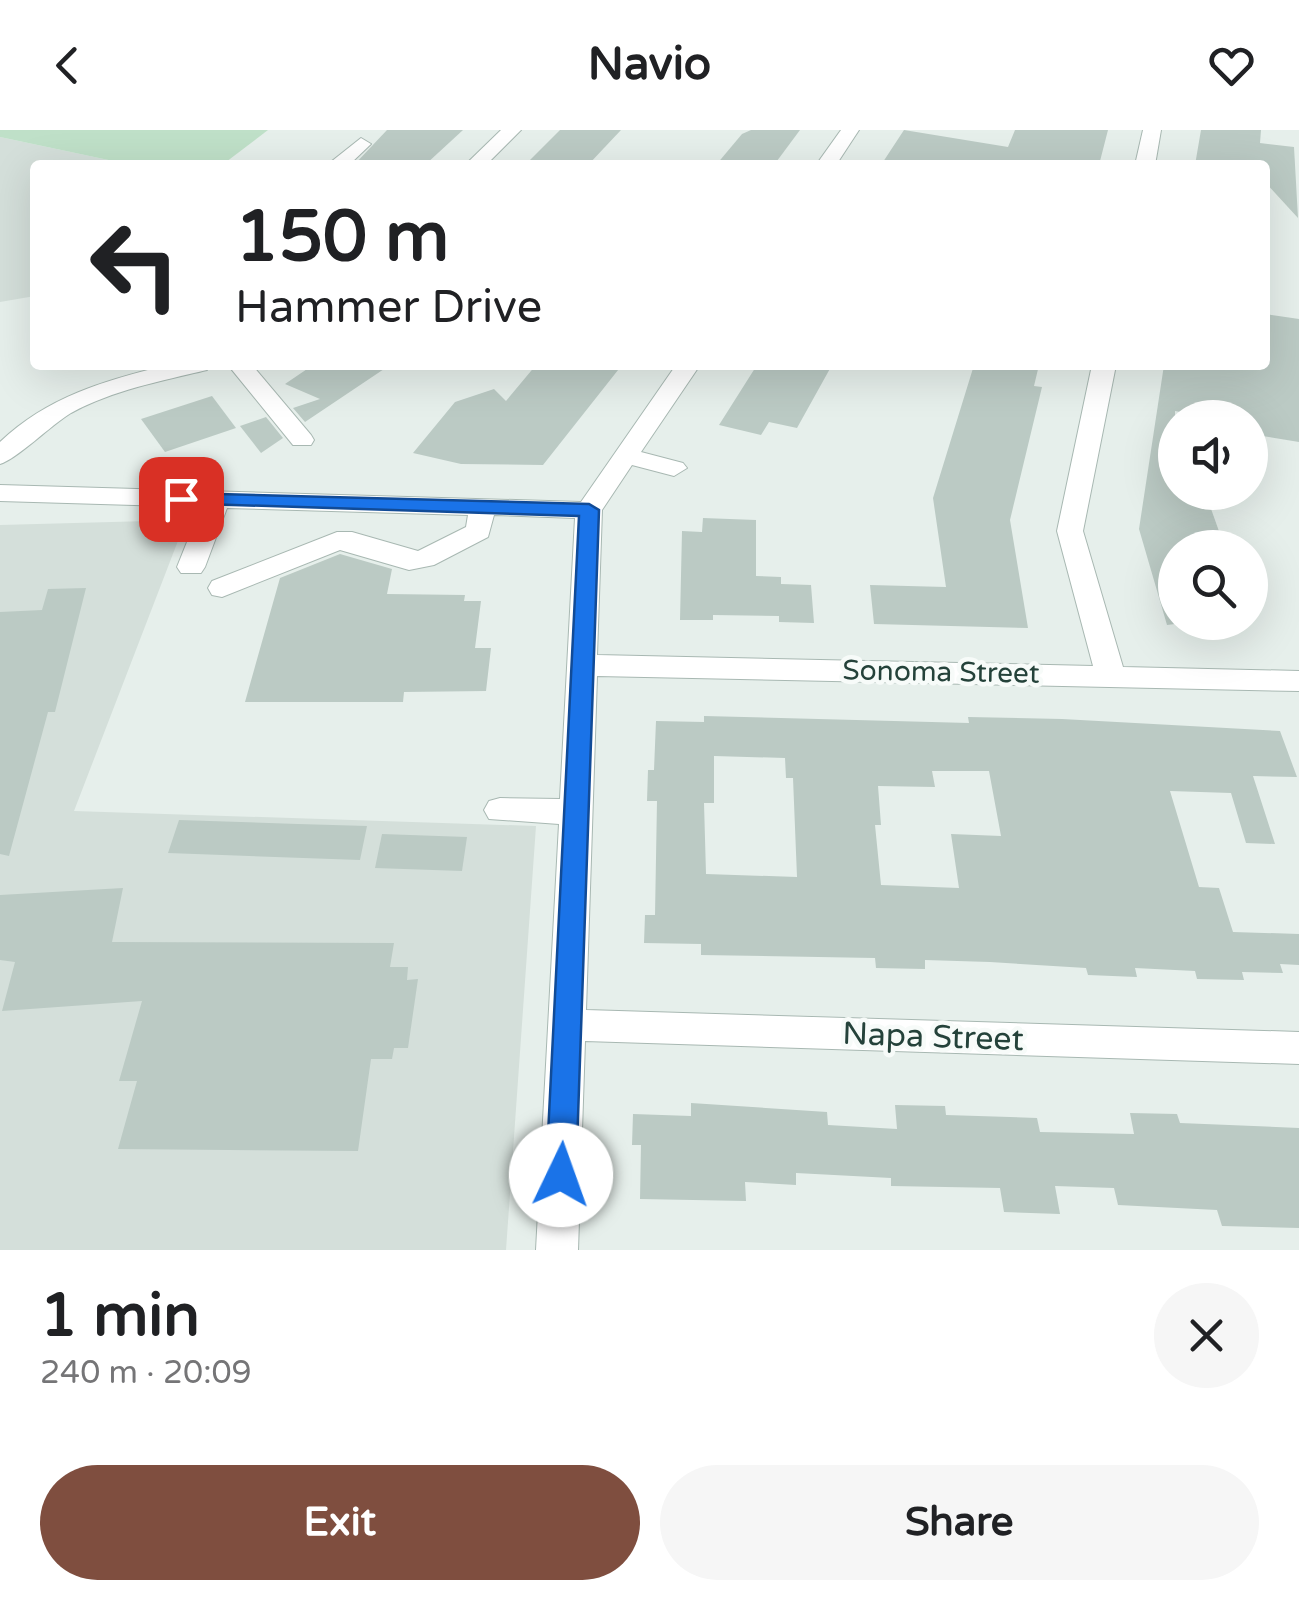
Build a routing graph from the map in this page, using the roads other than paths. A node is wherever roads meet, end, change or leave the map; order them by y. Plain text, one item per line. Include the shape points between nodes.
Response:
1 (512, 130) edge
2 (850, 130) edge
3 (1152, 130) edge
4 (368, 138) edge
5 (343, 160) edge
6 (481, 160) edge
7 (829, 160) edge
8 (1146, 160) edge
9 (178, 370) edge
10 (244, 370) edge
11 (685, 370) edge
12 (1103, 370) edge
13 (302, 440) dead end
14 (0, 456) edge
15 (626, 456) junction
16 (674, 468) dead end
17 (0, 493) edge
18 (217, 500) junction
19 (482, 508) junction
20 (589, 510) junction
21 (191, 567) dead end
22 (222, 588) dead end
23 (584, 666) junction
24 (1111, 676) junction
25 (1299, 681) edge
26 (500, 810) dead end
27 (575, 812) junction
28 (568, 1026) junction
29 (1299, 1048) edge
30 (558, 1250) edge

1 - 6 street
2 - 7 street
3 - 8 street
4 - 5 street
9 - 14 street via 77,398 41,418
10 - 13 street
11 - 15 street
12 - 24 street via 1070,531
15 - 16 street
15 - 20 street
17 - 18 street
18 - 19 street
18 - 21 street
19 - 20 street
19 - 22 street via 478,531 424,559 402,560 344,540
20 - 23 street
23 - 24 street, Sonoma Street
23 - 27 street
24 - 25 street, Sonoma Street
26 - 27 street
27 - 28 street
28 - 29 street, Napa Street
28 - 30 street

